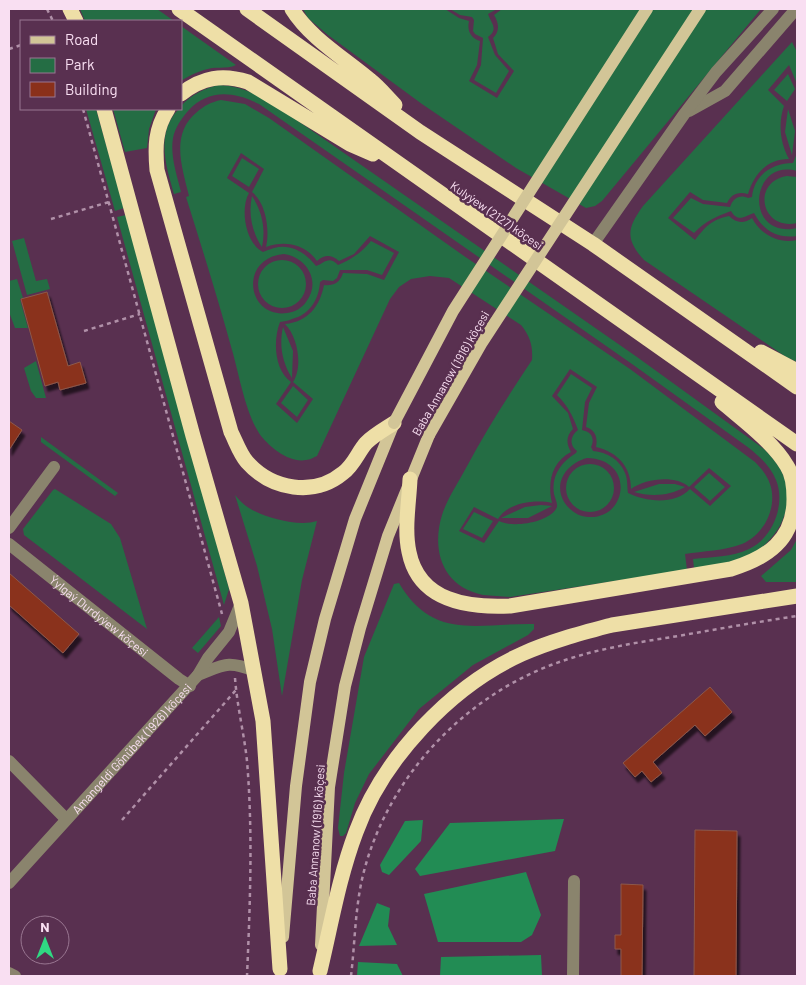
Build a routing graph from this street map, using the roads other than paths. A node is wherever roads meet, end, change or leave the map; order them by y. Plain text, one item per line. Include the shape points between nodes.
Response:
1 (179, 9) edge
2 (247, 9) edge
3 (292, 9) edge
4 (641, 9) edge
5 (647, 9) edge
6 (700, 9) edge
7 (708, 9) edge
8 (773, 9) edge
9 (796, 9) edge
10 (627, 38) junction
11 (664, 62) junction
12 (182, 93) edge
13 (104, 110) edge
14 (168, 110) edge
15 (685, 113) junction
16 (420, 132) junction
17 (406, 169) junction
18 (593, 244) junction
19 (696, 316) junction
20 (671, 356) junction
21 (797, 371) edge
22 (797, 387) edge
23 (394, 423) junction
24 (797, 444) edge
25 (54, 467) dead end
26 (410, 480) junction
27 (9, 528) edge
28 (9, 544) edge
29 (797, 596) edge
30 (241, 603) junction
31 (254, 671) junction
32 (198, 675) junction
33 (190, 686) junction
34 (9, 761) edge
35 (66, 820) junction
36 (574, 881) dead end
37 (9, 883) edge
38 (9, 973) edge
39 (280, 973) edge
40 (320, 974) edge
41 (16, 976) edge
42 (572, 976) edge

1 - 17 highway, Kulyýew (2127) köçesi
2 - 16 highway, Kulyýew (2127) köçesi
3 - 16 highway via 298,19 372,82
4 - 10 highway, bridge
5 - 10 main road, Baba Annanow (1916) köçesi, bridge
6 - 11 main road, Baba Annanow (1916) köçesi, bridge
7 - 11 highway, bridge
8 - 15 street via 716,72
9 - 15 street via 725,91
10 - 23 main road, Baba Annanow (1916) köçesi, bridge via 453,311
11 - 26 main road, Baba Annanow (1916) köçesi, bridge via 480,344 429,435
12 - 17 highway via 211,78 226,77 248,82 350,144
13 - 30 highway
14 - 23 highway via 156,140 157,170 231,432 246,461 256,472 282,486 323,485 344,473 367,443
15 - 18 street
16 - 18 highway, Kulyýew (2127) köçesi
17 - 20 highway, Kulyýew (2127) köçesi
18 - 19 highway, Kulyýew (2127) köçesi
19 - 21 highway
19 - 22 highway, Kulyýew (2127) köçesi
20 - 24 highway, Kulyýew (2127) köçesi
20 - 26 highway via 775,450 788,466 794,485 794,508 789,527 776,546 760,558 731,569 510,606 462,604 436,593 412,564 407,536
23 - 39 main road, Baba Annanow (1916) köçesi via 355,519 310,682 296,786
25 - 27 street
26 - 40 main road, Baba Annanow (1916) köçesi via 382,555 345,686 329,787
28 - 33 street, Ýylgaý Durdyýew köçesi
29 - 40 highway via 612,626 555,641 521,654 447,703 386,772 356,830 342,872
30 - 31 highway
30 - 32 street, Amangeldi Gönübek (1926) köçesi via 227,634
31 - 32 street via 233,664
31 - 39 highway via 264,729
32 - 33 street, Amangeldi Gönübek (1926) köçesi
33 - 35 street, Amangeldi Gönübek (1926) köçesi
34 - 35 street
35 - 37 street, Amangeldi Gönübek (1926) köçesi
36 - 42 street
38 - 41 street

